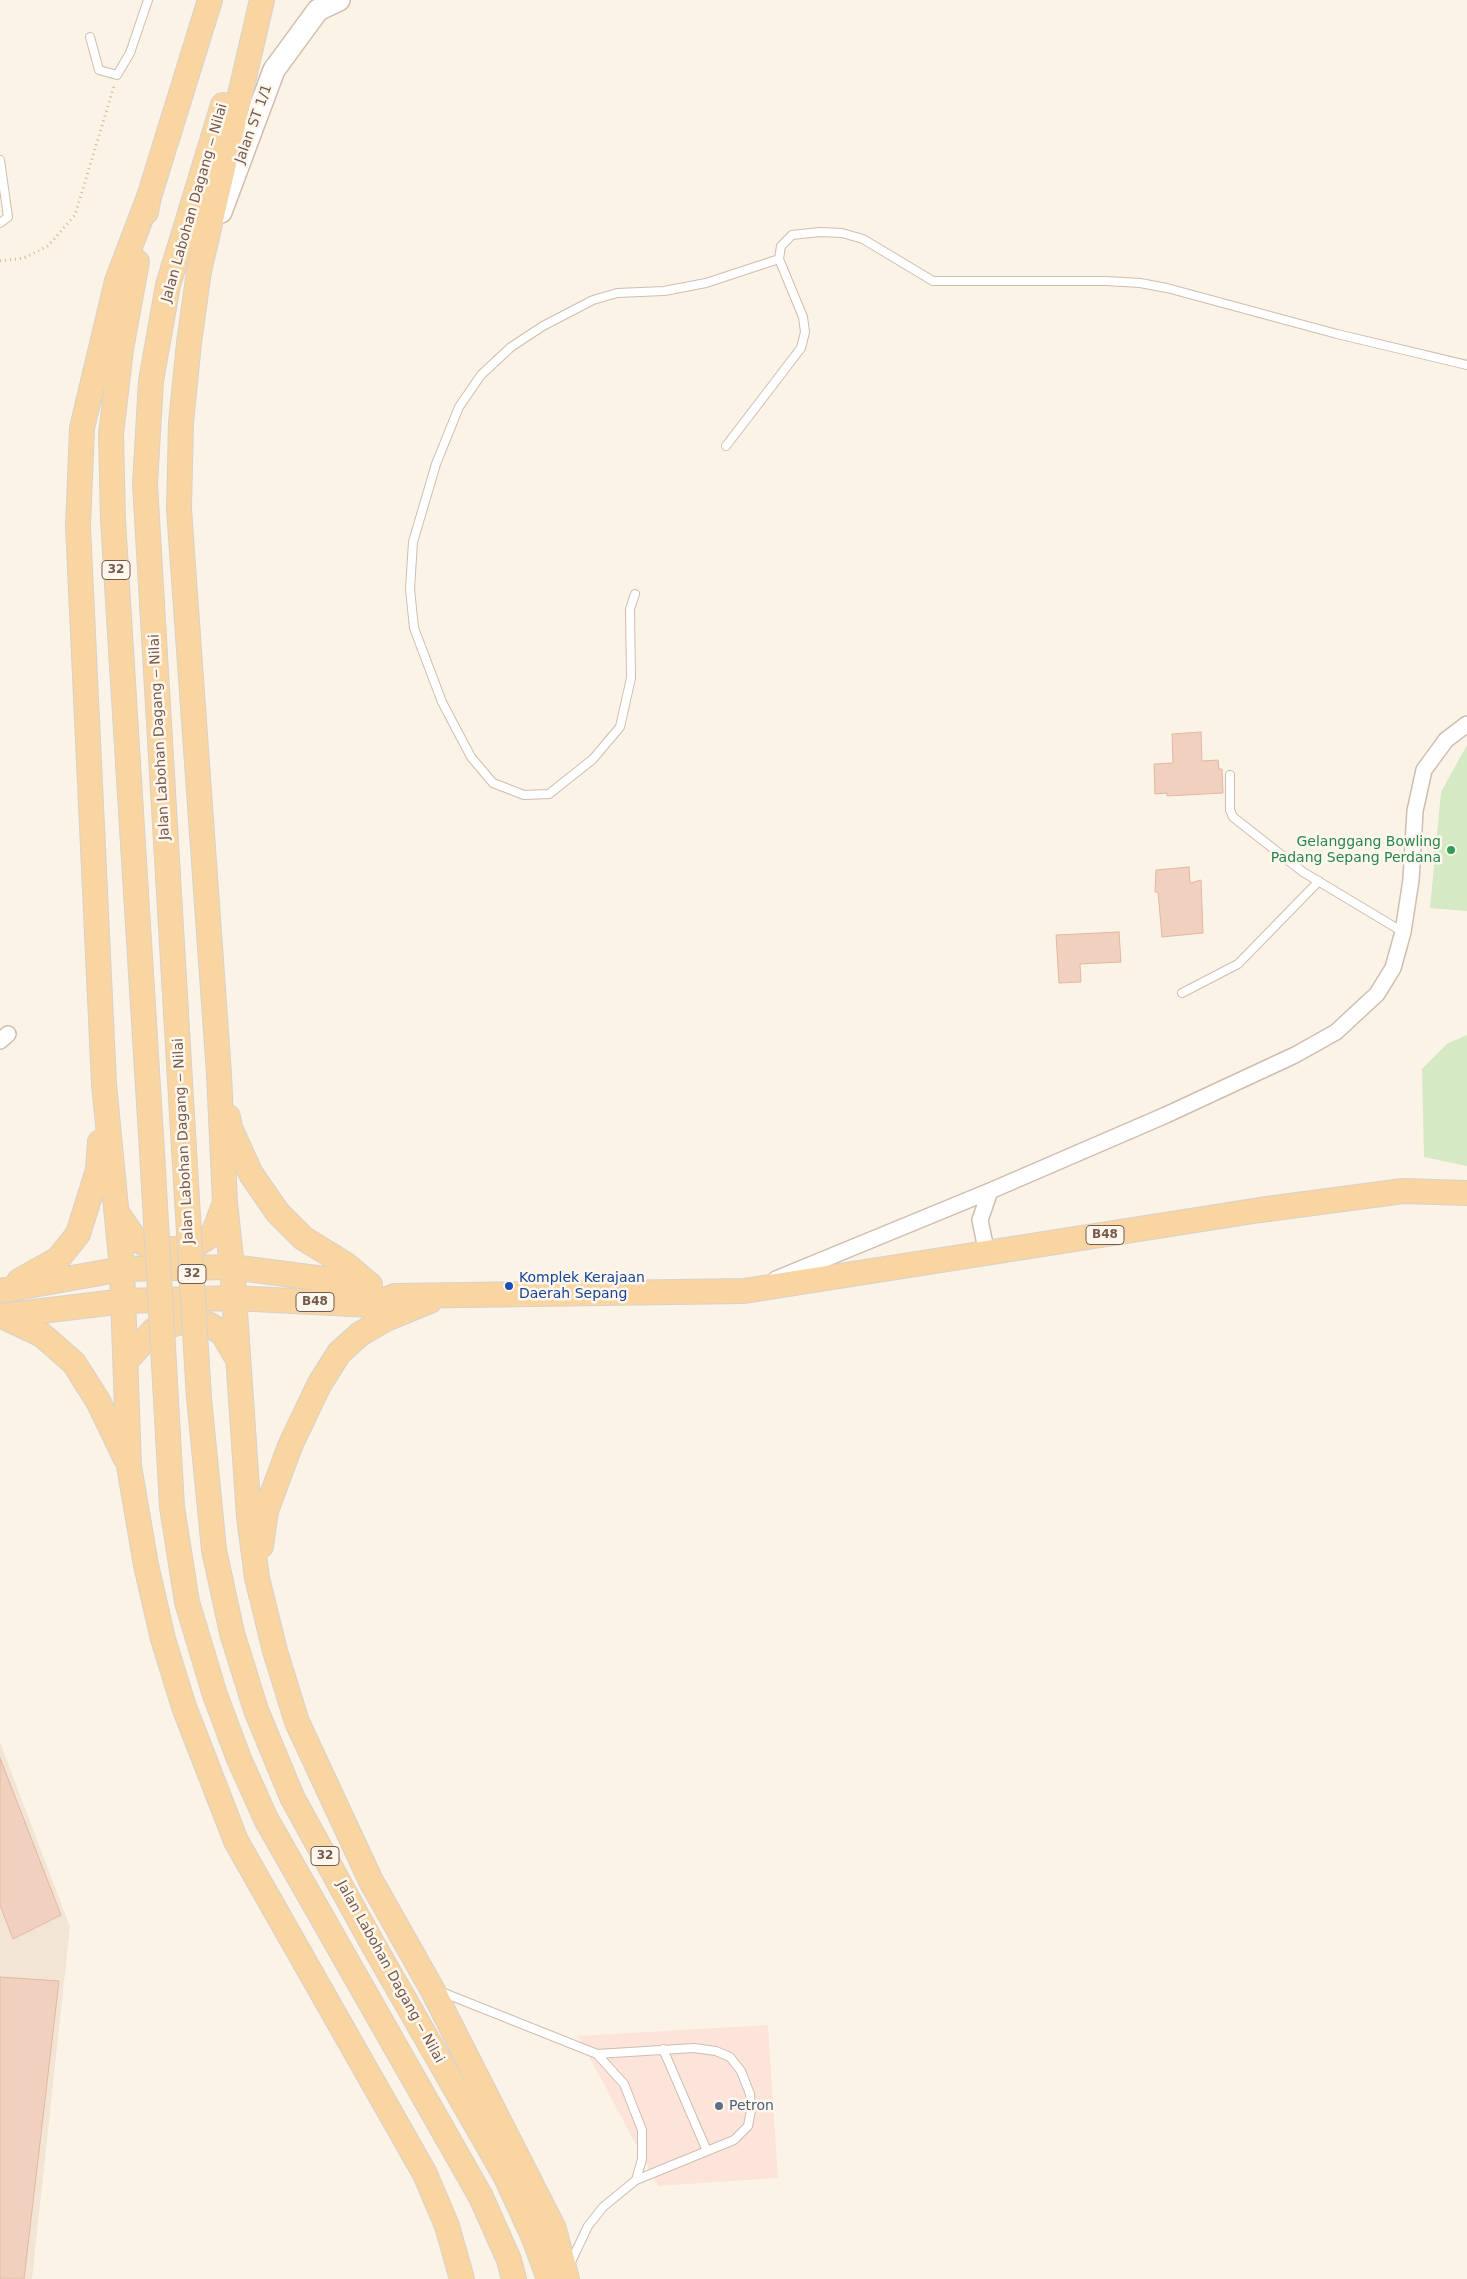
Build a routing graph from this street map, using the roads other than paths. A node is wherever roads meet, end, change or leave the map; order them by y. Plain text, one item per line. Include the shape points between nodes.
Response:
1 (148, 0) edge
2 (206, 0) edge
3 (210, 0) edge
4 (255, 0) edge
5 (262, 0) edge
6 (339, 0) edge
7 (200, 32) junction
8 (90, 37) dead end
9 (0, 160) edge
10 (149, 197) junction
11 (0, 223) edge
12 (779, 259) junction
13 (199, 271) junction
14 (1467, 365) edge
15 (726, 446) dead end
16 (635, 594) dead end
17 (1467, 724) edge
18 (1230, 775) dead end
19 (1319, 881) junction
20 (1403, 932) junction
21 (1182, 994) dead end
22 (219, 1074) junction
23 (104, 1084) junction
24 (990, 1191) junction
25 (1467, 1193) edge
26 (225, 1203) junction
27 (117, 1212) junction
28 (987, 1254) junction
29 (232, 1267) junction
30 (122, 1269) junction
31 (370, 1284) junction
32 (1, 1290) edge
33 (744, 1291) junction
34 (395, 1296) junction
35 (441, 1297) junction
36 (234, 1298) junction
37 (124, 1300) junction
38 (1, 1316) edge
39 (238, 1360) junction
40 (126, 1361) junction
41 (129, 1466) junction
42 (257, 1578) junction
43 (432, 1989) junction
44 (662, 2050) junction
45 (597, 2054) junction
46 (707, 2151) junction
47 (636, 2180) junction
48 (561, 2277) edge
49 (462, 2279) edge
50 (514, 2279) edge

1 - 8 lane via 130,53 117,75 99,70
2 - 7 street
3 - 7 main road, 32
4 - 48 main road, Jalan Labohan Dagang ‒ Nilai / 32, bridge via 168,285 151,381 145,484 199,1398 214,1550 232,1633 256,1710 292,1797 506,2177 534,2238
5 - 13 main road
6 - 13 street, Jalan ST 1/1 via 318,10 274,70
7 - 10 main road, 32
9 - 11 lane via 8,216
10 - 23 main road via 117,281 82,428 78,526
10 - 50 main road, 32, bridge via 121,349 111,434 113,520 172,1507 187,1602 215,1695 266,1819 481,2197
12 - 14 lane via 781,246 792,235 842,233 863,239 933,281 1140,283
12 - 15 lane via 803,317 805,332 801,348
12 - 16 lane via 706,283 664,291 617,293 593,300 511,347 481,375 460,407 436,464 413,542 410,589 414,628 442,702 471,757 493,783 524,794 549,794 593,759 620,727 631,678 630,608
13 - 22 main road via 182,414 179,509
17 - 20 street via 1446,740 1424,770 1415,811 1411,880
18 - 19 lane via 1230,810 1233,816
19 - 20 lane
19 - 21 lane via 1238,964
20 - 24 street via 1393,968 1376,994 1336,1032 1295,1055 1166,1115
22 - 26 main road
22 - 31 main road via 230,1128 251,1174 278,1213 303,1238
23 - 27 main road
23 - 32 main road via 98,1170 78,1234 58,1259
24 - 28 street via 980,1220
24 - 33 street
25 - 28 main road, B48 via 1403,1191 1260,1210
26 - 27 main road via 213,1234 191,1248 158,1250 135,1239
26 - 29 main road
27 - 30 main road
28 - 33 main road, B48
29 - 30 main road, B48
29 - 31 main road, B48
29 - 36 main road
30 - 32 main road, B48
30 - 37 main road
31 - 34 main road, B48
33 - 35 main road, B48
34 - 35 main road, B48
34 - 36 main road, B48 via 371,1304
35 - 42 main road via 386,1318 360,1334 339,1353 290,1446 266,1511
36 - 37 main road, B48
36 - 39 main road
37 - 38 main road, B48
37 - 40 main road
38 - 41 main road via 42,1335 74,1363 98,1401
39 - 40 main road via 223,1334 210,1325 181,1322 154,1330
39 - 42 main road via 249,1517
40 - 41 main road
41 - 49 main road via 163,1639 184,1707 236,1841 425,2174 447,2226
42 - 43 main road via 274,1651 297,1722 371,1881
43 - 45 lane
43 - 48 main road via 554,2228
44 - 45 lane
44 - 46 lane
44 - 46 lane via 694,2048 716,2051 730,2057 741,2071 750,2094 748,2126 734,2140
45 - 47 lane via 624,2084 642,2130 642,2159
46 - 47 lane
47 - 48 lane via 603,2207 588,2226

